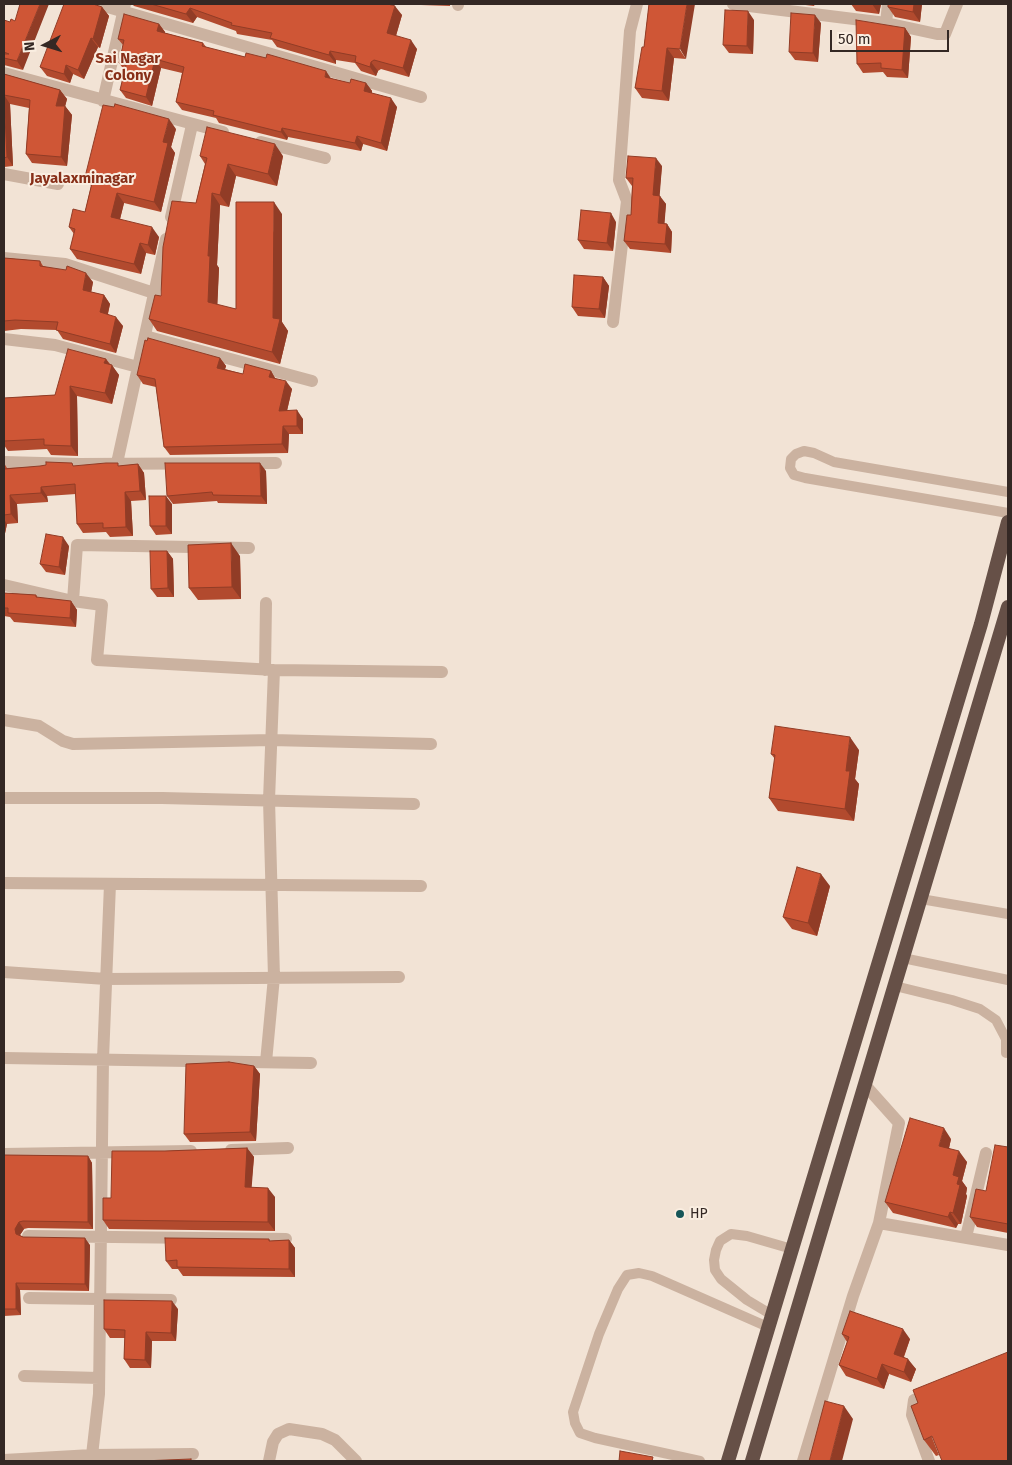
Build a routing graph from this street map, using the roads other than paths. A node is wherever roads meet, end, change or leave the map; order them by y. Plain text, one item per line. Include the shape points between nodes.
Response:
1 (97, 4) edge
2 (637, 4) edge
3 (733, 4) edge
4 (888, 4) edge
5 (957, 4) edge
6 (124, 8) edge
7 (886, 23) junction
8 (4, 73) edge
9 (420, 97) dead end
10 (103, 100) junction
11 (192, 125) junction
12 (324, 158) dead end
13 (4, 174) edge
14 (58, 184) dead end
15 (4, 258) edge
16 (154, 293) junction
17 (613, 322) dead end
18 (145, 336) junction
19 (4, 340) edge
20 (138, 367) junction
21 (312, 381) dead end
22 (4, 462) edge
23 (276, 462) dead end
24 (117, 463) junction
25 (1008, 492) edge
26 (1008, 513) edge
27 (1008, 522) edge
28 (249, 548) dead end
29 (4, 585) edge
30 (73, 601) junction
31 (266, 602) dead end
32 (1008, 607) edge
33 (269, 670) junction
34 (442, 672) dead end
35 (4, 720) edge
36 (272, 740) junction
37 (431, 744) dead end
38 (4, 798) edge
39 (269, 800) junction
40 (414, 804) dead end
41 (4, 883) edge
42 (110, 884) junction
43 (272, 885) junction
44 (421, 886) dead end
45 (921, 899) junction
46 (1008, 914) edge
47 (903, 958) junction
48 (4, 972) edge
49 (274, 977) junction
50 (398, 977) dead end
51 (106, 979) junction
52 (1008, 980) edge
53 (895, 986) junction
54 (1006, 1053) dead end
55 (4, 1058) edge
56 (104, 1060) junction
57 (266, 1062) junction
58 (311, 1063) dead end
59 (865, 1085) junction
60 (288, 1148) dead end
61 (200, 1150) edge
62 (220, 1150) edge
63 (102, 1153) junction
64 (986, 1153) dead end
65 (4, 1154) edge
66 (879, 1223) junction
67 (28, 1236) edge
68 (101, 1236) junction
69 (966, 1237) junction
70 (286, 1239) edge
71 (1008, 1245) edge
72 (792, 1249) junction
73 (100, 1297) junction
74 (29, 1298) dead end
75 (171, 1300) edge
76 (770, 1321) junction
77 (24, 1376) dead end
78 (99, 1378) junction
79 (944, 1388) edge
80 (193, 1454) dead end
81 (92, 1455) junction
82 (4, 1460) edge
83 (268, 1461) edge
84 (356, 1461) edge
85 (700, 1461) edge
86 (728, 1461) edge
87 (752, 1461) edge
88 (803, 1461) edge
89 (929, 1461) edge

1 - 6 street
2 - 17 street via 630,31 618,180 627,201
3 - 7 street
4 - 7 street
5 - 7 street via 945,34
6 - 9 street
6 - 10 street
8 - 10 street
10 - 11 street
11 - 12 street
11 - 16 street
13 - 14 street
15 - 16 street via 65,264
16 - 18 street
18 - 20 street
18 - 21 street
19 - 20 street via 55,345
20 - 24 street
22 - 24 street
23 - 24 street
25 - 26 lane via 834,462 814,452 804,451 790,459 794,475 804,478
27 - 72 highway via 981,624
28 - 30 street via 77,546
29 - 30 street
30 - 33 street via 102,605 97,660
31 - 33 street
32 - 45 highway
33 - 34 street
33 - 36 street
35 - 36 street via 39,726 73,744
36 - 37 street
36 - 39 street
38 - 39 street
39 - 40 street
39 - 43 street
41 - 42 street
42 - 43 street
42 - 51 street
43 - 44 street
43 - 49 street
45 - 46 lane
45 - 47 highway
47 - 52 lane
47 - 53 highway
48 - 51 street
49 - 50 street
49 - 51 street
49 - 57 street
51 - 56 street
53 - 54 lane via 980,1009 996,1020 1006,1039
53 - 59 highway
55 - 56 street
56 - 57 street
56 - 63 street
57 - 58 street
59 - 66 street via 899,1124
59 - 87 highway
60 - 62 street
61 - 63 street
63 - 65 street
63 - 68 street
64 - 69 street
66 - 69 street
66 - 88 street via 853,1296
67 - 68 street
68 - 70 street
68 - 73 street
69 - 71 street
72 - 76 highway
72 - 76 lane via 731,1234 720,1241 716,1250 715,1270 721,1279
73 - 74 street
73 - 75 street
73 - 78 street
76 - 85 lane via 652,1276 627,1275 618,1289 573,1412 575,1423 580,1433 595,1438
76 - 86 highway
77 - 78 street
78 - 81 street
79 - 89 street via 917,1397 912,1403 913,1422
80 - 81 street
81 - 82 street
83 - 84 street via 278,1434 289,1429 322,1434 335,1440

